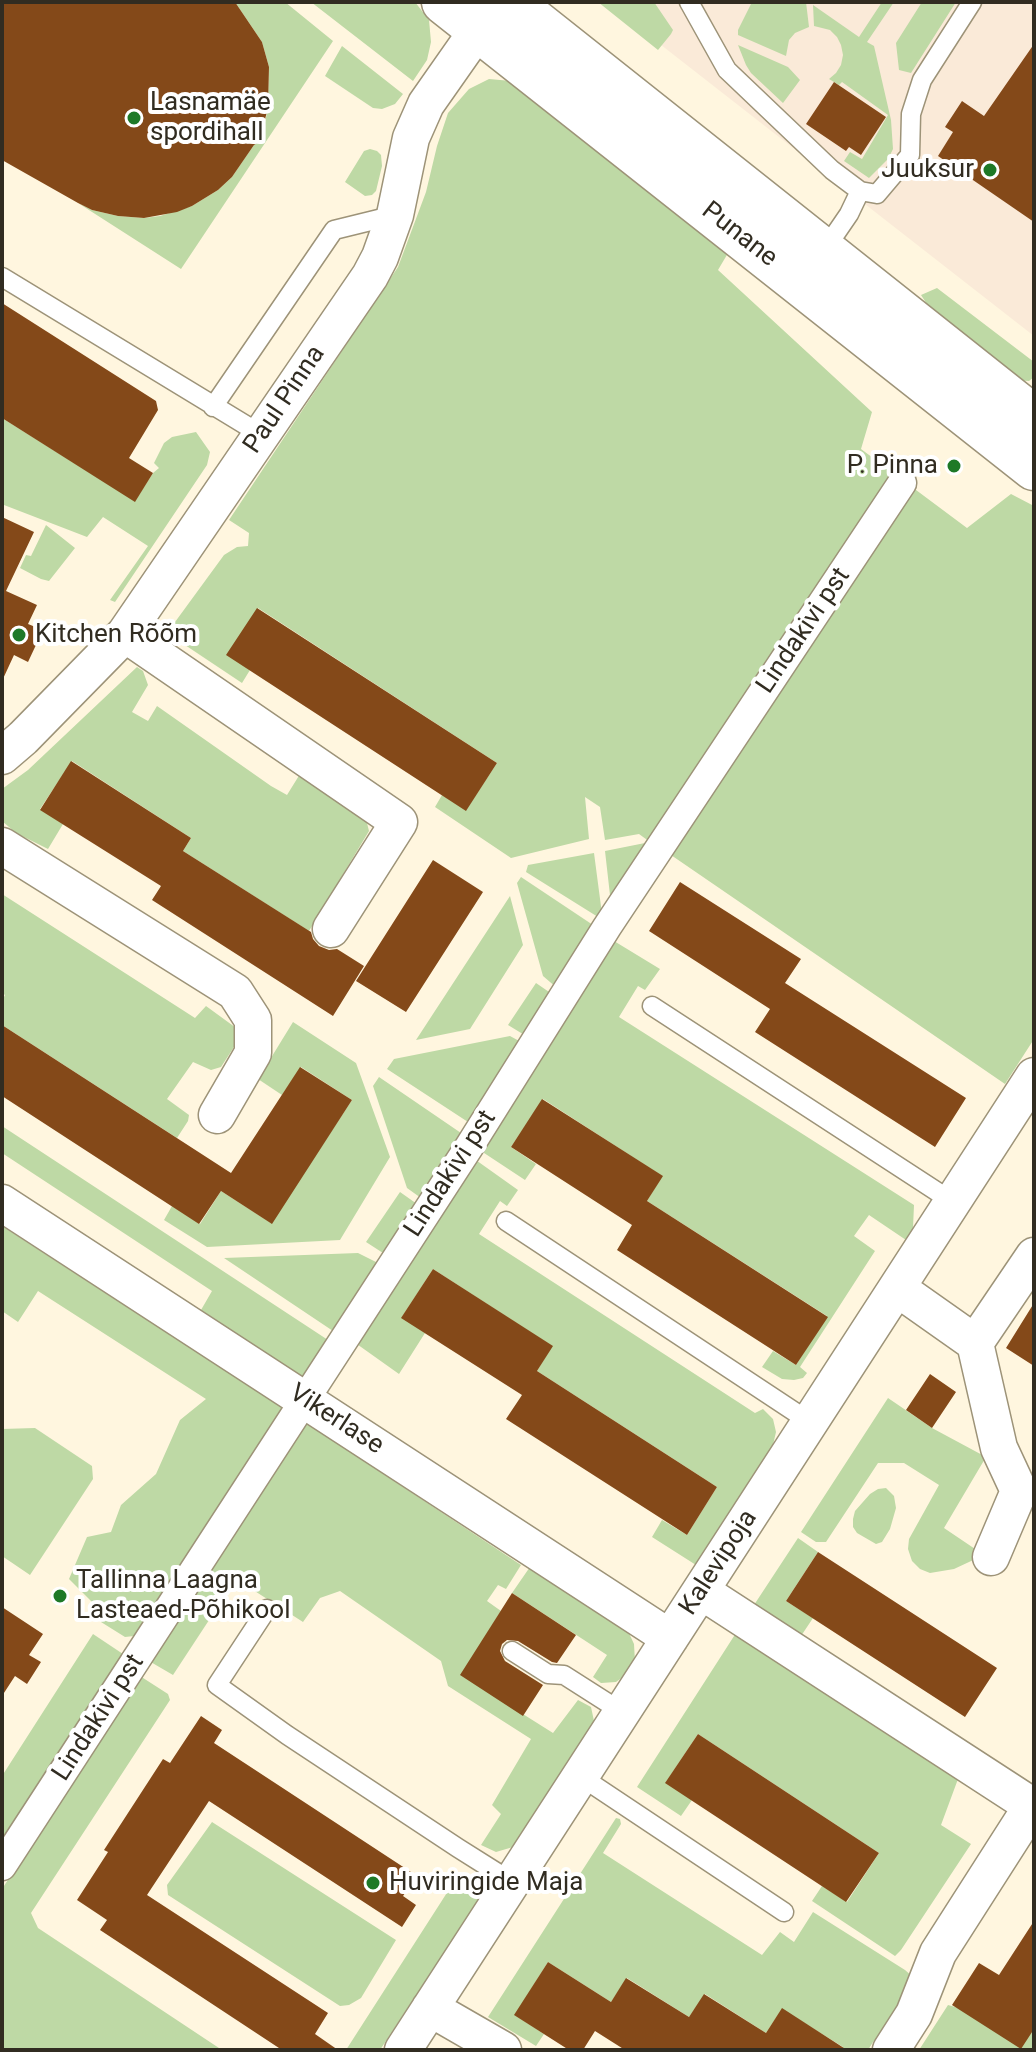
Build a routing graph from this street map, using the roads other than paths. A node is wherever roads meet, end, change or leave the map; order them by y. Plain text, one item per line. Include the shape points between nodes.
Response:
1 (444, 2) edge
2 (689, 2) edge
3 (972, 2) edge
4 (515, 23) edge
5 (860, 191) junction
6 (395, 215) junction
7 (813, 267) junction
8 (2, 277) edge
9 (213, 407) junction
10 (1034, 418) edge
11 (262, 435) junction
12 (1034, 468) edge
13 (902, 483) dead end
14 (125, 634) junction
15 (2, 756) edge
16 (2, 846) edge
17 (331, 929) dead end
18 (652, 1006) dead end
19 (1034, 1076) edge
20 (217, 1115) dead end
21 (953, 1202) junction
22 (2, 1203) edge
23 (506, 1221) dead end
24 (1034, 1256) edge
25 (897, 1288) junction
26 (975, 1343) junction
27 (304, 1399) junction
28 (810, 1422) junction
29 (991, 1557) dead end
30 (701, 1591) junction
31 (267, 1609) dead end
32 (670, 1638) junction
33 (512, 1651) dead end
34 (622, 1712) junction
35 (580, 1776) junction
36 (1033, 1804) edge
37 (2, 1866) edge
38 (512, 1882) junction
39 (784, 1912) dead end
40 (430, 2008) junction
41 (403, 2050) edge
42 (503, 2050) edge
43 (891, 2050) edge

1 - 4 main road, Punane
2 - 5 lane via 727,70
3 - 5 lane via 922,80 911,114 910,155 877,194
4 - 6 street, Paul Pinna via 426,104 411,138
4 - 7 main road, Punane
5 - 7 lane
6 - 9 lane via 334,230
6 - 11 street, Paul Pinna via 370,276
7 - 10 main road, Punane
7 - 12 main road, Punane
8 - 9 lane
9 - 11 lane
11 - 14 street, Paul Pinna
13 - 27 street, Lindakivi pst via 607,927
14 - 15 street, Paul Pinna
14 - 17 street via 399,822
16 - 20 street via 235,992 253,1020 253,1053
18 - 21 lane
19 - 21 street, Kalevipoja
21 - 25 street, Kalevipoja
22 - 27 street, Vikerlase
23 - 28 lane
24 - 26 street
25 - 26 street
25 - 28 street, Kalevipoja
26 - 29 street via 999,1448 1019,1491
27 - 32 street, Vikerlase
27 - 37 street, Lindakivi pst
28 - 30 street, Kalevipoja
30 - 32 street, Kalevipoja
30 - 36 street
31 - 38 lane via 217,1685
32 - 34 street, Kalevipoja
33 - 34 lane via 548,1674 564,1675
34 - 35 street, Kalevipoja
35 - 38 street, Kalevipoja
35 - 39 lane
36 - 43 street via 938,1953 914,2014
38 - 40 street, Kalevipoja
40 - 41 street, Kalevipoja
40 - 42 street

